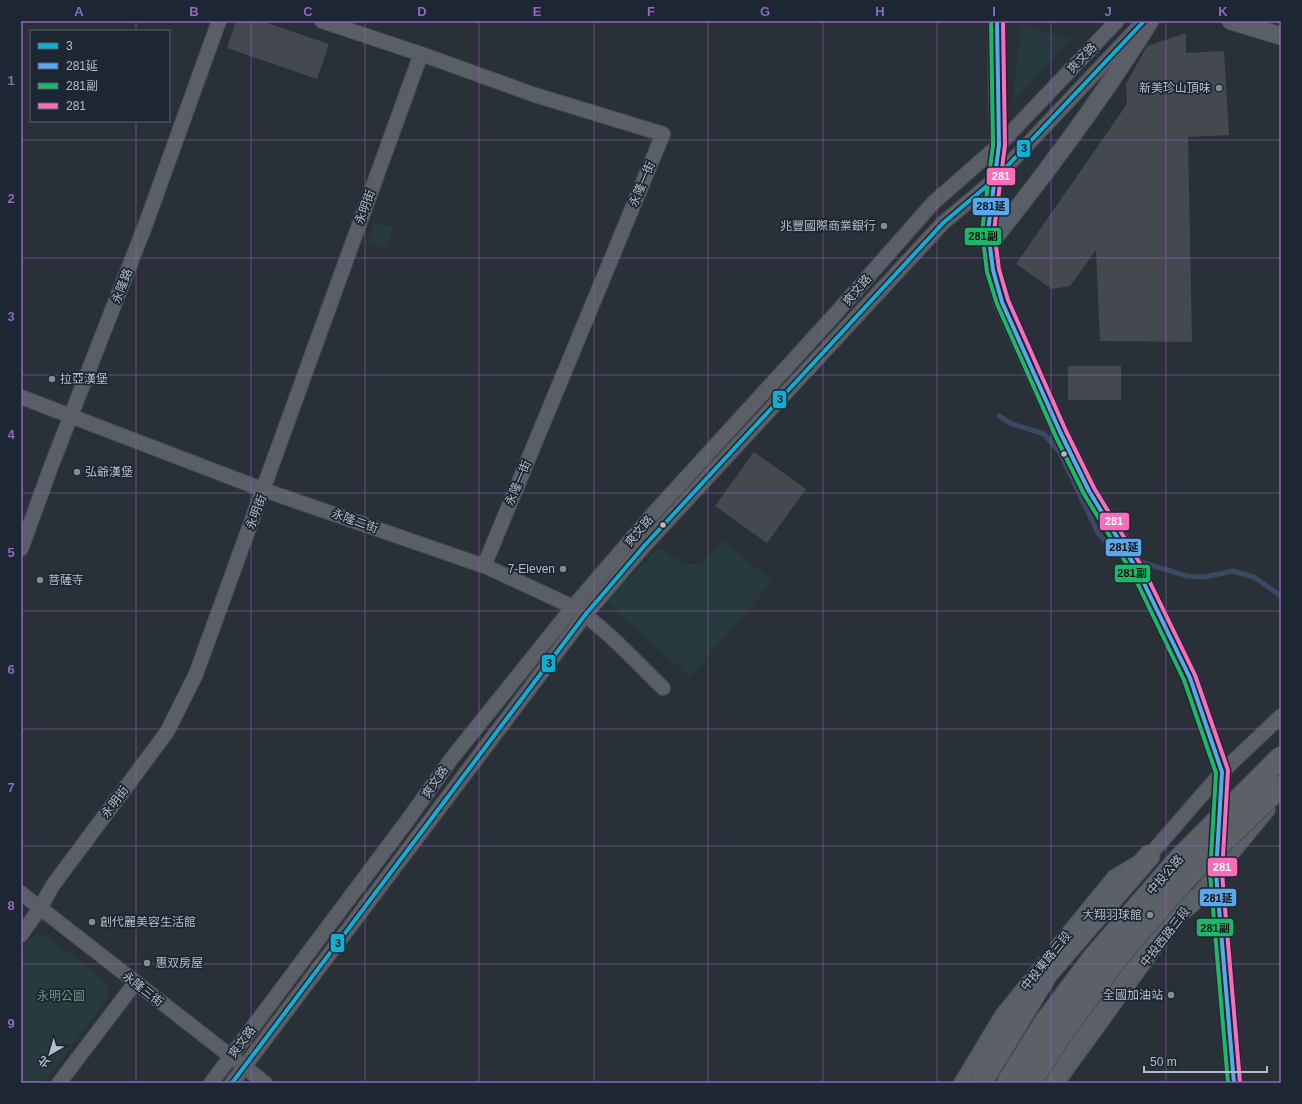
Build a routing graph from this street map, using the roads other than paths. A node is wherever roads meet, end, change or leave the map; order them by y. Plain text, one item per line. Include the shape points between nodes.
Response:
1 (219, 21) edge
2 (322, 21) edge
3 (998, 21) edge
4 (1117, 21) edge
5 (1144, 21) edge
6 (1150, 21) edge
7 (1232, 21) edge
8 (1281, 36) edge
9 (421, 54) junction
10 (1000, 145) junction
11 (994, 180) junction
12 (990, 243) junction
13 (21, 397) edge
14 (71, 416) junction
15 (264, 490) junction
16 (21, 549) edge
17 (484, 566) junction
18 (579, 611) junction
19 (663, 688) dead end
20 (1281, 716) edge
21 (1281, 758) edge
22 (1222, 772) junction
23 (1281, 786) edge
24 (1281, 797) edge
25 (1150, 856) junction
26 (1216, 873) junction
27 (21, 893) edge
28 (1192, 901) junction
29 (40, 908) junction
30 (21, 935) edge
31 (135, 983) junction
32 (231, 1056) junction
33 (244, 1066) junction
34 (59, 1083) edge
35 (211, 1083) edge
36 (232, 1083) edge
37 (265, 1083) edge
38 (961, 1083) edge
39 (981, 1083) edge
40 (1007, 1083) edge
41 (1030, 1083) edge
42 (1044, 1083) edge
43 (1057, 1083) edge
44 (1234, 1083) edge

1 - 14 street, 永隆路 via 142,236
2 - 9 street, 永隆一街
3 - 10 street via 996,89
4 - 10 street, 爽文路
5 - 11 street, 爽文路
6 - 12 street via 1122,67
7 - 8 street
9 - 15 street, 永明街
9 - 17 street, 永隆一街 via 535,95 663,134
10 - 11 street
10 - 18 street, 爽文路 via 933,203 653,514
11 - 12 street via 988,231
11 - 18 street, 爽文路 via 943,223 656,533
12 - 22 street via 993,270 1002,302 1023,352 1089,491 1125,548 1190,678
13 - 14 street, 永隆二街
14 - 15 street, 永隆二街
14 - 16 street, 永隆路
15 - 17 street, 永隆二街
15 - 29 street, 永明街 via 196,674 167,732 53,885
17 - 18 street, 永隆二街
18 - 19 street, 永隆二街 via 604,630
18 - 32 street, 爽文路 via 452,758
18 - 33 street, 爽文路
20 - 22 street, 中投東路三段
21 - 40 main road, 中投公路, bridge via 1178,860 1093,958 1045,1022
22 - 25 street, 中投東路三段
22 - 26 street
23 - 41 main road, 中投公路, bridge via 1189,875 1118,957
24 - 26 street, 中投西路三段
25 - 38 street, 中投東路三段 via 1114,877 1002,1016
25 - 39 main road via 1047,974
26 - 28 street, 中投西路三段
26 - 44 street
27 - 29 street, 永隆三街
28 - 42 main road via 1161,926 1126,963
28 - 43 street, 中投西路三段
29 - 30 street, 永明街
29 - 31 street, 永隆三街
31 - 32 street, 永隆三街
31 - 34 street
32 - 33 street, 永隆三街
32 - 35 street, 爽文路
33 - 36 street, 爽文路
33 - 37 street, 永隆三街

